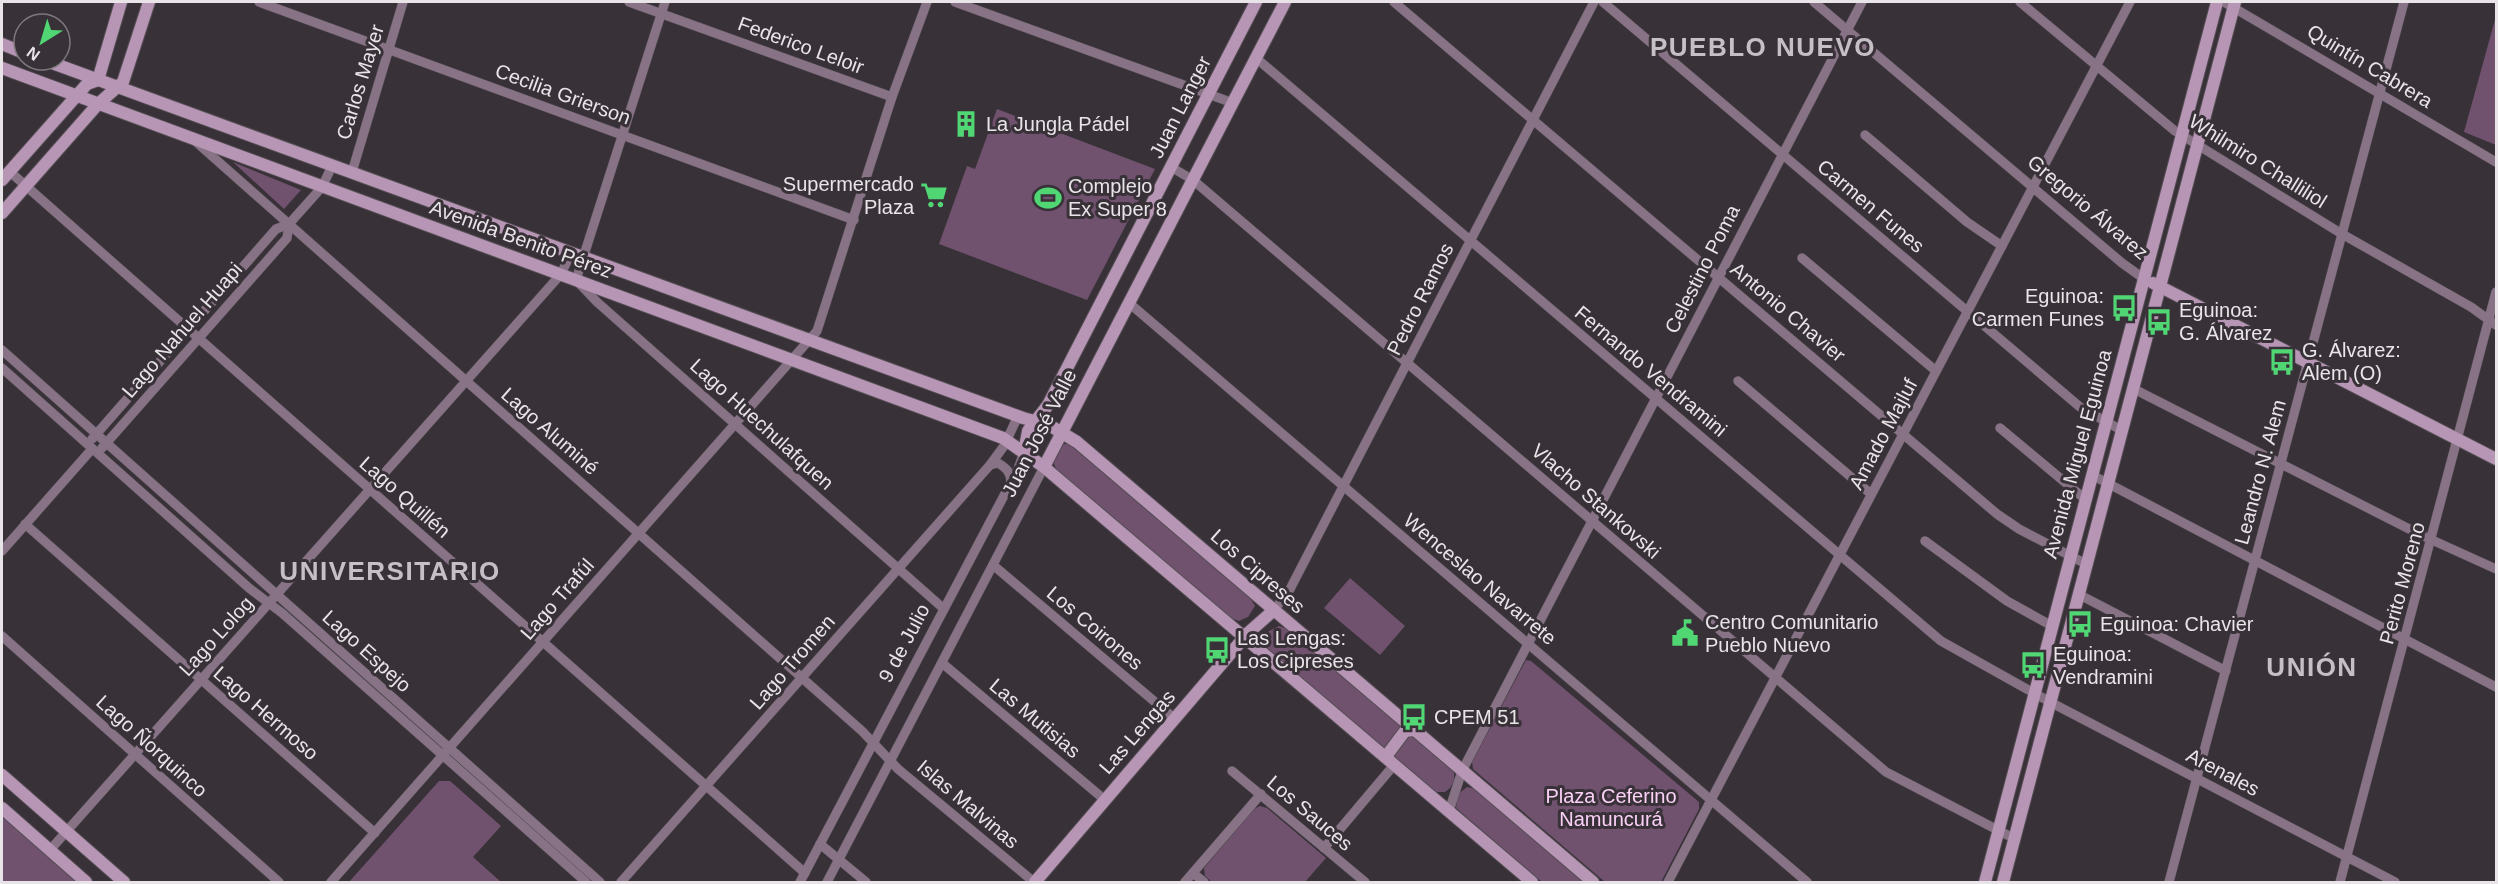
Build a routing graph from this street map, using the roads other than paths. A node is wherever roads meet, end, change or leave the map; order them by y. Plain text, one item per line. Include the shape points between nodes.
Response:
1 (121, 2) edge
2 (149, 2) edge
3 (259, 2) edge
4 (403, 2) edge
5 (629, 2) edge
6 (665, 2) edge
7 (927, 2) edge
8 (955, 2) edge
9 (1256, 2) edge
10 (1286, 2) edge
11 (1394, 2) edge
12 (1594, 2) edge
13 (1603, 2) edge
14 (1814, 2) edge
15 (1862, 2) edge
16 (2020, 2) edge
17 (2130, 2) edge
18 (2217, 2) edge
19 (2404, 2) edge
20 (2231, 3) edge
21 (661, 13) junction
22 (1848, 30) junction
23 (389, 49) junction
24 (1256, 58) junction
25 (2096, 66) junction
26 (2, 68) edge
27 (72, 70) edge
28 (99, 80) junction
29 (118, 87) junction
30 (2379, 93) junction
31 (1208, 94) junction
32 (76, 96) junction
33 (892, 97) junction
34 (100, 102) junction
35 (1233, 103) junction
36 (1533, 120) junction
37 (622, 135) junction
38 (1865, 135) dead end
39 (2181, 135) junction
40 (194, 140) junction
41 (2197, 144) junction
42 (1782, 154) junction
43 (2496, 162) edge
44 (332, 166) junction
45 (1171, 167) junction
46 (352, 172) junction
47 (5, 176) edge
48 (1193, 180) junction
49 (26, 186) junction
50 (322, 187) junction
51 (2032, 187) junction
52 (2, 213) edge
53 (854, 220) junction
54 (290, 224) junction
55 (2342, 234) junction
56 (1470, 241) junction
57 (2002, 246) junction
58 (577, 255) junction
59 (1802, 258) dead end
60 (561, 274) junction
61 (1718, 277) junction
62 (2143, 278) junction
63 (576, 280) junction
64 (2159, 286) junction
65 (2496, 292) edge
66 (1129, 303) junction
67 (1967, 311) junction
68 (2493, 322) edge
69 (188, 329) junction
70 (199, 338) junction
71 (810, 340) junction
72 (2, 350) edge
73 (792, 359) junction
74 (2308, 362) junction
75 (1407, 363) junction
76 (2, 368) edge
77 (1936, 371) junction
78 (466, 381) junction
79 (1738, 381) dead end
80 (2133, 388) junction
81 (1656, 399) junction
82 (1018, 416) junction
83 (1037, 421) junction
84 (2105, 422) junction
85 (735, 424) junction
86 (2000, 428) dead end
87 (2121, 430) junction
88 (1062, 432) junction
89 (96, 434) junction
90 (1903, 434) junction
91 (1007, 440) junction
92 (2459, 440) junction
93 (106, 444) junction
94 (92, 449) junction
95 (1023, 452) junction
96 (2496, 459) edge
97 (2281, 463) junction
98 (990, 465) junction
99 (1044, 467) junction
100 (2092, 475) junction
101 (1011, 482) junction
102 (2107, 483) junction
103 (1343, 486) junction
104 (370, 489) junction
105 (1871, 494) junction
106 (2085, 499) junction
107 (1592, 521) junction
108 (26, 524) junction
109 (639, 534) junction
110 (2432, 540) junction
111 (1924, 541) dead end
112 (2, 551) edge
113 (1840, 555) junction
114 (2070, 556) junction
115 (2255, 561) junction
116 (993, 564) junction
117 (2086, 564) junction
118 (898, 568) junction
119 (2496, 569) edge
120 (2078, 594) junction
121 (276, 595) junction
122 (269, 604) junction
123 (944, 609) junction
124 (1274, 610) junction
125 (2052, 626) junction
126 (2, 636) edge
127 (1244, 638) junction
128 (2405, 639) junction
129 (543, 642) junction
130 (1528, 644) junction
131 (942, 663) junction
132 (2226, 671) junction
133 (802, 678) junction
134 (1775, 678) junction
135 (201, 680) junction
136 (2496, 687) edge
137 (2034, 693) junction
138 (2050, 702) junction
139 (1174, 718) junction
140 (1414, 730) junction
141 (873, 742) junction
142 (882, 751) joint
143 (446, 752) junction
144 (135, 754) junction
145 (891, 761) junction
146 (1392, 763) junction
147 (1233, 771) dead end
148 (1462, 771) junction
149 (2, 775) edge
150 (2198, 778) junction
151 (706, 786) junction
152 (1261, 794) junction
153 (1105, 800) junction
154 (1711, 801) junction
155 (2, 808) edge
156 (1449, 811) junction
157 (1998, 831) junction
158 (66, 832) junction
159 (375, 833) junction
160 (2015, 839) junction
161 (820, 844) junction
162 (1324, 848) junction
163 (50, 850) junction
164 (2347, 857) junction
165 (839, 860) junction
166 (805, 873) junction
167 (1193, 873) junction
168 (86, 882) edge
169 (123, 882) edge
170 (279, 882) edge
171 (331, 882) edge
172 (585, 882) edge
173 (600, 882) edge
174 (621, 882) edge
175 (800, 882) edge
176 (827, 882) edge
177 (866, 882) edge
178 (1034, 882) edge
179 (1185, 882) edge
180 (1204, 882) edge
181 (1365, 882) edge
182 (1532, 882) edge
183 (1593, 882) edge
184 (1668, 882) edge
185 (1807, 882) edge
186 (1985, 882) edge
187 (2003, 882) edge
188 (2169, 882) edge
189 (2340, 882) edge
190 (2395, 882) edge

1 - 28 main road
2 - 29 main road via 126,76
3 - 23 street, Cecilia Grierson
4 - 23 street, Carlos Mayer
5 - 21 street, Federico Leloir
6 - 21 street
7 - 33 street, Lago Trafúl
8 - 31 street
9 - 31 main road, Juan Langer
10 - 24 main road, Juan José Valle
11 - 36 street, Antonio Chavier
12 - 36 street, Pedro Ramos
13 - 42 street, Carmen Funes
14 - 22 street, Gregorio Álvarez
15 - 22 street, Celestino Poma
16 - 25 street, Whilmiro Challiliol
17 - 25 street, Amado Majluf
18 - 39 main road, Avenida Miguel Eguinoa
19 - 30 street, Leandro N. Alem
20 - 30 street, Quintín Cabrera
20 - 41 main road, Avenida Miguel Eguinoa
21 - 33 street, Federico Leloir
21 - 37 street
22 - 42 street, Celestino Poma
22 - 51 street, Gregorio Álvarez
23 - 37 street, Cecilia Grierson
23 - 46 street, Carlos Mayer
24 - 35 main road, Juan José Valle
24 - 56 street, Fernando Vendramini
25 - 39 street, Whilmiro Challiliol
25 - 51 street, Amado Majluf
26 - 32 main road, Avenida Benito Pérez
27 - 28 main road, Avenida Benito Pérez
28 - 29 main road, Avenida Benito Pérez
28 - 32 main road via 88,82
28 - 34 main road via 106,90
29 - 34 main road
29 - 44 main road, Avenida Benito Pérez
30 - 43 street, Quintín Cabrera
30 - 55 street, Leandro N. Alem
31 - 35 street
31 - 45 main road, Juan Langer
32 - 34 main road, Avenida Benito Pérez
32 - 47 main road
33 - 53 street, Lago Trafúl
34 - 40 main road, Avenida Benito Pérez
34 - 49 main road
35 - 48 main road, Juan José Valle
36 - 56 street, Pedro Ramos
36 - 61 street, Antonio Chavier
37 - 53 street, Cecilia Grierson
37 - 58 street
38 - 57 street via 1967,222
39 - 41 street, Whilmiro Challiliol
39 - 62 main road, Avenida Miguel Eguinoa
40 - 50 main road, Avenida Benito Pérez
40 - 54 street, Lago Aluminé
41 - 55 street, Whilmiro Challiliol
41 - 64 main road, Avenida Miguel Eguinoa
42 - 61 street, Celestino Poma
42 - 67 street, Carmen Funes
44 - 46 main road, Avenida Benito Pérez
44 - 50 street, Lago Nahuel Huapi
45 - 48 street, Vlacho Stankovski
45 - 83 main road, Juan Langer
46 - 58 main road, Avenida Benito Pérez
47 - 49 street, Lago Quillén
48 - 66 main road, Juan José Valle
48 - 75 street, Vlacho Stankovski
49 - 52 main road
49 - 69 street, Lago Quillén
50 - 54 street, Lago Nahuel Huapi
50 - 60 main road, Avenida Benito Pérez
51 - 57 street, Amado Majluf
51 - 62 street, Gregorio Álvarez
53 - 71 street, Lago Trafúl via 822,322
54 - 69 street, Lago Nahuel Huapi via 276,229
54 - 70 street, Lago Nahuel Huapi via 287,238
54 - 78 street, Lago Aluminé
55 - 68 street, Whilmiro Challiliol
55 - 74 street, Leandro N. Alem
56 - 75 street, Pedro Ramos
56 - 81 street, Fernando Vendramini
57 - 67 street, Amado Majluf
58 - 60 street, Lago Lolog
58 - 63 street
58 - 71 main road, Avenida Benito Pérez
59 - 77 street
60 - 63 main road, Avenida Benito Pérez
60 - 78 street, Lago Lolog
61 - 81 street, Celestino Poma
61 - 90 street, Antonio Chavier
62 - 64 main road, Gregorio Álvarez
62 - 84 main road, Avenida Miguel Eguinoa
63 - 73 main road, Avenida Benito Pérez
63 - 85 street, Lago Huechulafquen
64 - 74 main road, Gregorio Álvarez
64 - 80 main road, Avenida Miguel Eguinoa
65 - 68 street, Perito Moreno
66 - 88 main road, Juan José Valle
66 - 103 street, Wenceslao Navarrete
67 - 77 street, Amado Majluf
67 - 84 street, Carmen Funes via 2084,410
68 - 92 street, Perito Moreno
69 - 70 street, Lago Quillén
69 - 89 street, Lago Nahuel Huapi
70 - 93 street, Lago Nahuel Huapi
70 - 104 street, Lago Quillén
71 - 73 street, Lago Trafúl
71 - 82 main road, Avenida Benito Pérez
72 - 89 street, Lago Espejo
73 - 85 street, Lago Trafúl
73 - 91 main road, Avenida Benito Pérez
74 - 92 main road, Gregorio Álvarez
74 - 97 street, Leandro N. Alem
75 - 103 street, Pedro Ramos
75 - 107 street, Vlacho Stankovski
76 - 94 street, Lago Espejo
77 - 90 street, Amado Majluf
78 - 104 street, Lago Lolog
78 - 109 street, Lago Aluminé
79 - 105 street
80 - 87 main road, Avenida Miguel Eguinoa
80 - 97 street
81 - 107 street, Celestino Poma
81 - 113 street, Fernando Vendramini
82 - 83 main road, Avenida Benito Pérez
82 - 91 street, Lago Tromen
83 - 88 main road, Avenida Benito Pérez
83 - 95 main road, 9 de Julio via 1026,435
84 - 87 street, Carmen Funes
84 - 100 main road, Avenida Miguel Eguinoa
85 - 109 street, Lago Trafúl
85 - 118 street, Lago Huechulafquen
86 - 106 street
87 - 102 main road, Avenida Miguel Eguinoa
88 - 99 main road, Juan José Valle
88 - 124 main road, Los Cipreses
89 - 93 street, Lago Espejo
89 - 94 street, Lago Nahuel Huapi via 90,442
90 - 105 street, Amado Majluf
90 - 114 street, Antonio Chavier via 2004,519
91 - 95 main road, Avenida Benito Pérez
91 - 98 street, Lago Tromen
92 - 96 main road, Gregorio Álvarez
92 - 110 street, Perito Moreno
93 - 94 street, Lago Nahuel Huapi
93 - 121 street, Lago Espejo
94 - 108 street, Lago Nahuel Huapi
94 - 122 street, Lago Espejo
95 - 99 main road
95 - 101 street, 9 de Julio
97 - 110 street
97 - 115 street, Leandro N. Alem
98 - 101 street via 998,463 1007,470
98 - 118 street, Lago Tromen
99 - 116 street, Juan José Valle
99 - 127 main road
100 - 102 street
100 - 106 main road, Avenida Miguel Eguinoa
101 - 123 street, 9 de Julio
102 - 115 street
102 - 117 main road, Avenida Miguel Eguinoa
103 - 124 street, Pedro Ramos via 1289,591
103 - 130 street, Wenceslao Navarrete
104 - 121 street, Lago Lolog
104 - 129 street, Lago Quillén
105 - 113 street, Amado Majluf
106 - 114 main road, Avenida Miguel Eguinoa
107 - 130 street, Celestino Poma
107 - 134 street, Vlacho Stankovski
108 - 112 street, Lago Nahuel Huapi
108 - 135 street, Lago Hermoso
109 - 129 street, Lago Trafúl
109 - 133 street, Lago Aluminé
110 - 119 street
110 - 128 street, Perito Moreno
111 - 125 street via 2007,601
113 - 134 street, Amado Majluf
113 - 137 street, Fernando Vendramini via 1947,645
114 - 117 street, Antonio Chavier
114 - 125 main road, Avenida Miguel Eguinoa
115 - 128 street
115 - 132 street, Leandro N. Alem
116 - 131 street, Juan José Valle
116 - 139 street, Los Coirones
117 - 120 main road, Avenida Miguel Eguinoa
118 - 123 street, Lago Huechulafquen
118 - 133 street, Lago Tromen
120 - 132 street
120 - 138 main road, Avenida Miguel Eguinoa
121 - 122 street, Lago Lolog
121 - 143 street, Lago Espejo
122 - 135 street, Lago Lolog
122 - 143 street, Lago Espejo
123 - 141 street, 9 de Julio
124 - 127 main road, Las Lengas
124 - 140 main road, Los Cipreses
125 - 137 main road, Avenida Miguel Eguinoa
126 - 144 street, Lago Ñorquinco
127 - 139 main road, Las Lengas
127 - 146 main road
128 - 136 street
128 - 164 street, Perito Moreno
129 - 143 street, Lago Trafúl
129 - 151 street, Lago Quillén
130 - 148 street, Celestino Poma
130 - 154 street, Wenceslao Navarrete
131 - 145 street, Juan José Valle
131 - 153 street, Las Mutisias
132 - 150 street, Leandro N. Alem
133 - 141 street, Lago Aluminé
133 - 151 street, Lago Tromen
134 - 154 street, Amado Majluf
134 - 157 street, Vlacho Stankovski via 1892,776
135 - 144 street, Lago Lolog
135 - 159 street, Lago Hermoso
137 - 138 street, Arenales
137 - 157 main road, Avenida Miguel Eguinoa
138 - 150 street, Arenales
138 - 160 main road, Avenida Miguel Eguinoa
139 - 153 main road, Las Lengas
140 - 146 main road via 1404,731 1390,749 1387,755
140 - 148 main road, Los Cipreses
141 - 142 street, Lago Aluminé
141 - 161 street, 9 de Julio
142 - 145 street, Islas Malvinas
143 - 159 street, Lago Trafúl
143 - 172 street, Lago Espejo
143 - 173 street, Lago Espejo
144 - 158 street, Lago Lolog
144 - 170 street, Lago Ñorquinco
145 - 165 street, Juan José Valle
145 - 178 street, Islas Malvinas
146 - 156 main road
146 - 162 street
147 - 152 street, Los Sauces
148 - 156 street, Celestino Poma
148 - 183 main road, Los Cipreses
149 - 158 main road
150 - 164 street, Arenales
150 - 188 street, Leandro N. Alem
151 - 166 street, Lago Quillén
151 - 174 street, Lago Tromen
152 - 162 street, Los Sauces
152 - 167 street
153 - 178 main road, Las Lengas
154 - 184 street, Amado Majluf
154 - 185 street, Wenceslao Navarrete
155 - 163 main road
156 - 182 main road
157 - 160 street, Vlacho Stankovski
157 - 186 main road, Avenida Miguel Eguinoa
158 - 163 street, Lago Lolog
158 - 169 main road
159 - 171 street, Lago Trafúl
160 - 187 main road, Avenida Miguel Eguinoa
161 - 165 street
161 - 166 street, 9 de Julio
162 - 181 street, Los Sauces
163 - 168 main road
164 - 189 street, Perito Moreno
164 - 190 street, Arenales
165 - 176 street, Juan José Valle
165 - 177 street
166 - 175 street, 9 de Julio
167 - 179 street
167 - 180 street

